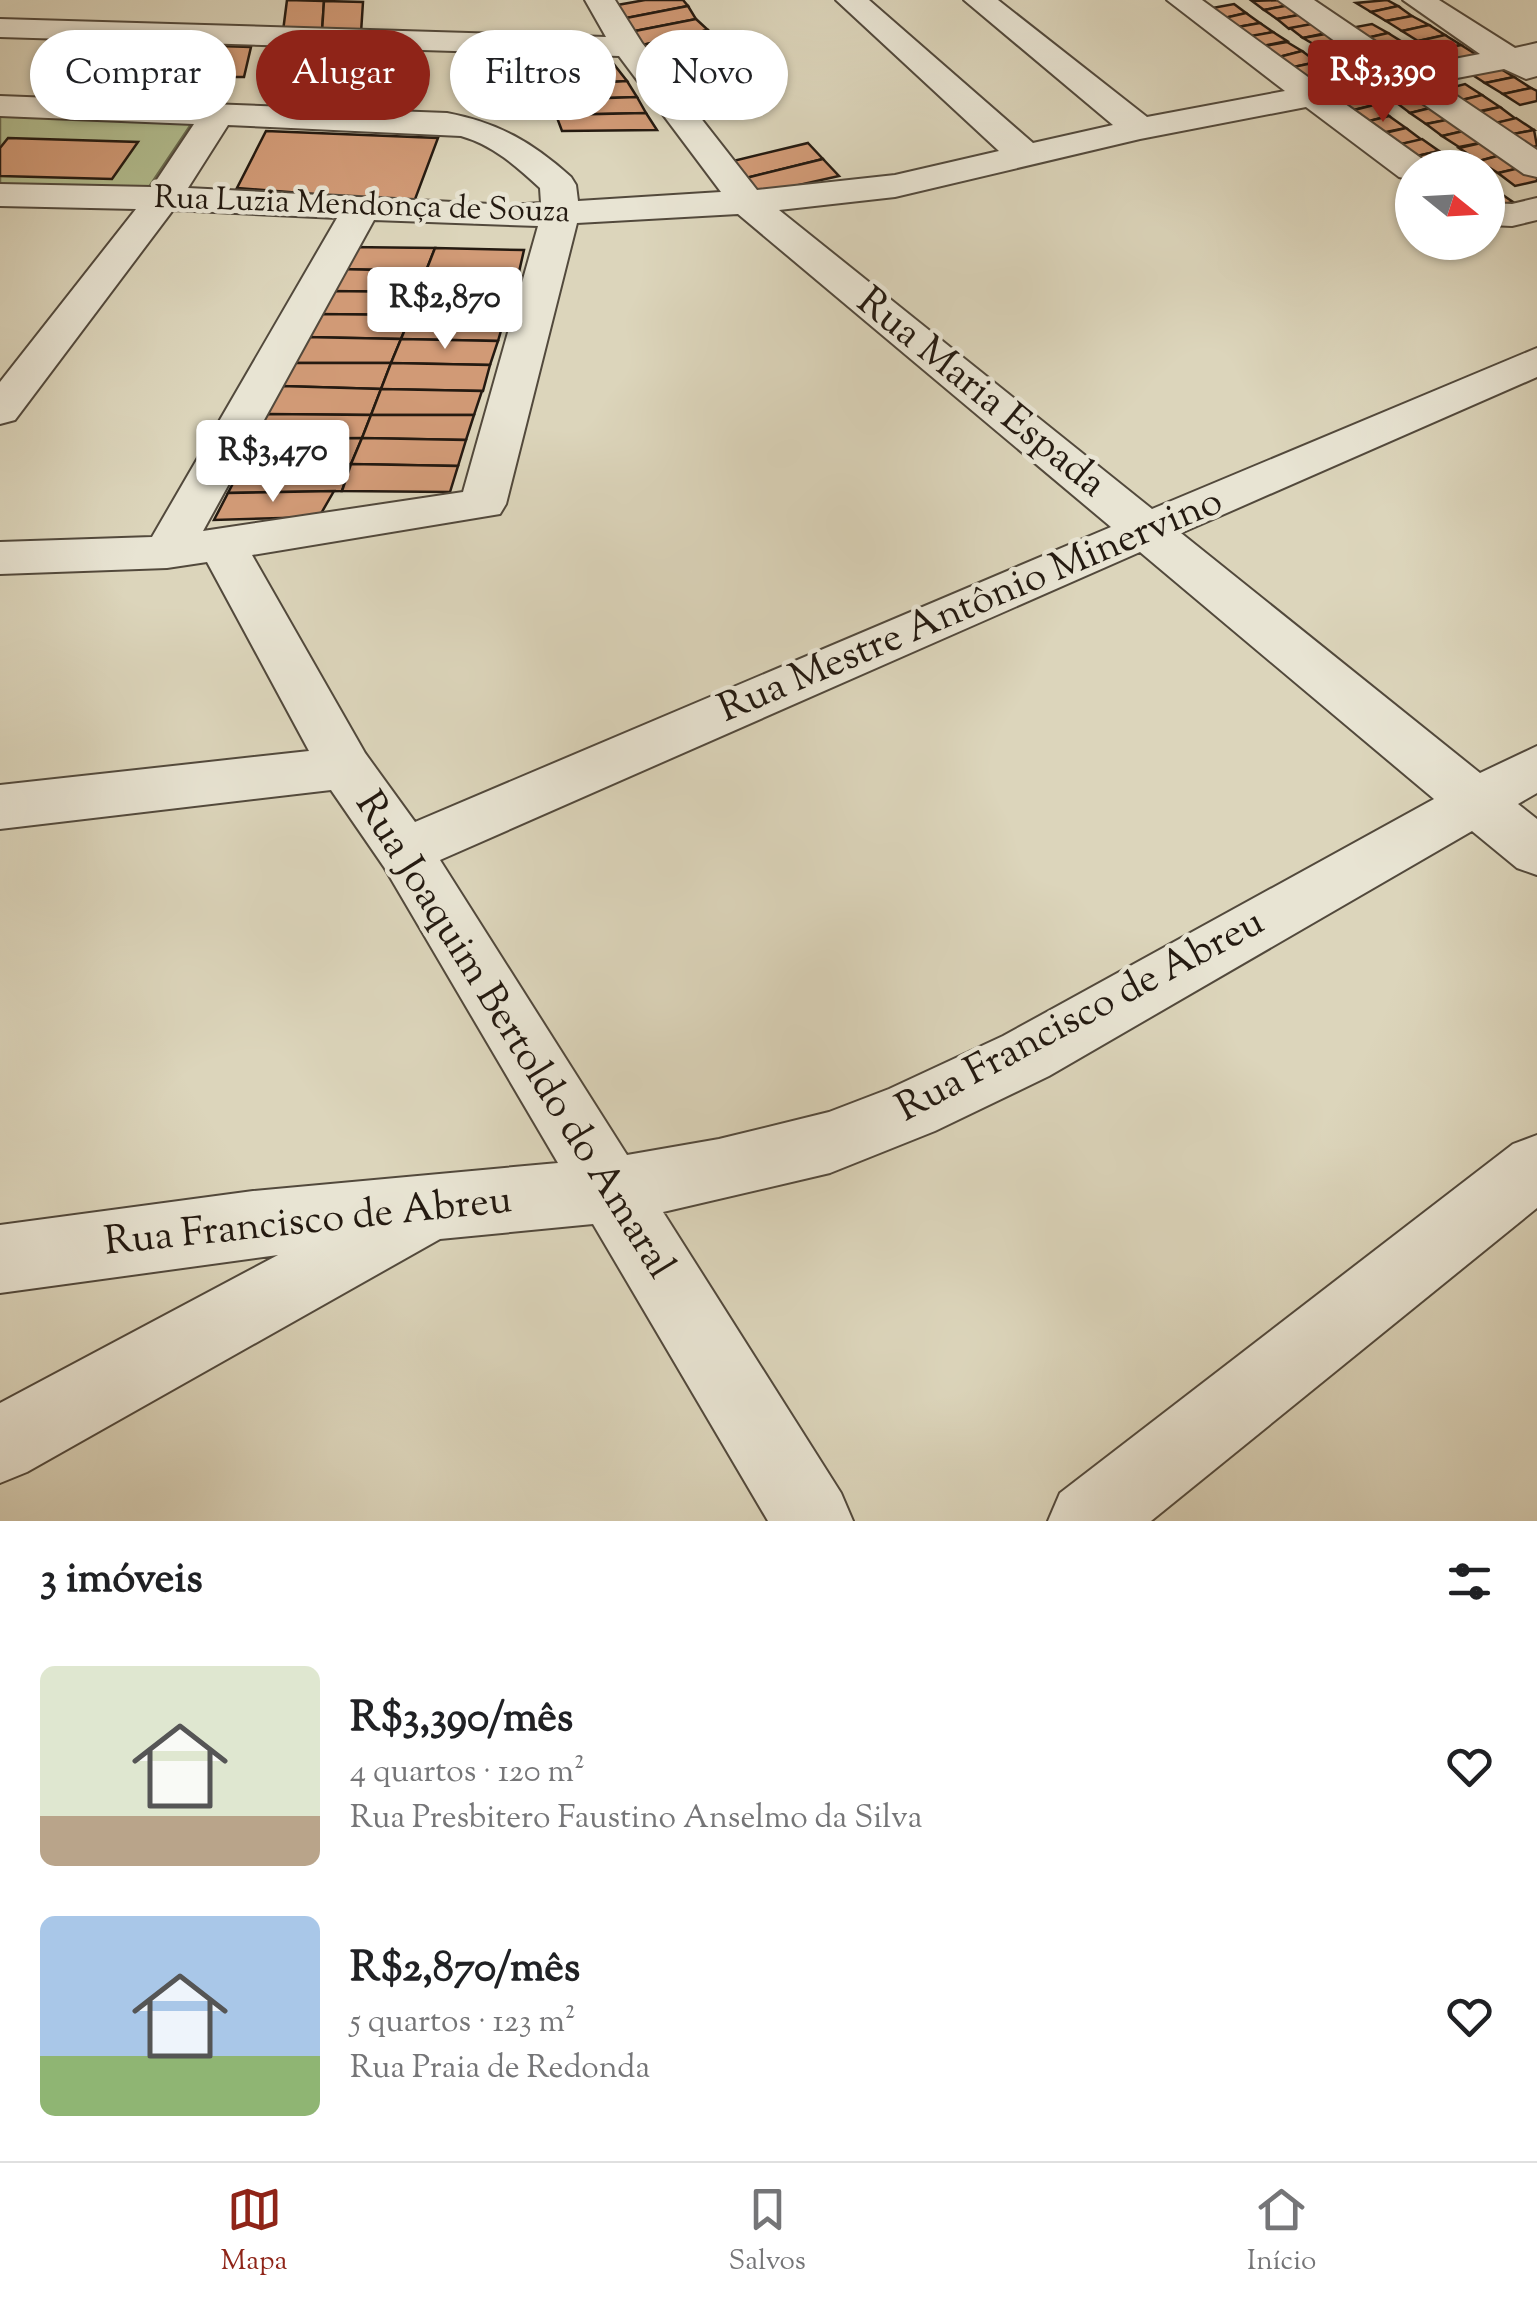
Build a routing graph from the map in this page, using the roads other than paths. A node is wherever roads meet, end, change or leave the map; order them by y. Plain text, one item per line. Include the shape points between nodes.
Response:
1 (600, 0) edge
2 (852, 0) edge
3 (979, 0) edge
4 (1182, 0) edge
5 (1293, 0) edge
6 (1418, 0) edge
7 (0, 28) edge
8 (628, 47) junction
9 (1527, 62) edge
10 (1406, 77) junction
11 (1313, 95) junction
12 (0, 106) edge
13 (30, 107) edge
14 (236, 115) edge
15 (214, 120) edge
16 (1140, 129) junction
17 (1395, 155) edge
18 (1026, 156) junction
19 (1537, 166) edge
20 (0, 195) edge
21 (163, 198) junction
22 (747, 202) junction
23 (362, 208) junction
24 (1537, 209) edge
25 (1505, 215) edge
26 (560, 216) junction
27 (1537, 361) edge
28 (0, 411) edge
29 (1148, 532) junction
30 (194, 548) junction
31 (0, 558) edge
32 (1537, 767) edge
33 (345, 768) junction
34 (1475, 803) junction
35 (0, 807) edge
36 (404, 851) junction
37 (1537, 852) edge
38 (1537, 1166) edge
39 (610, 1190) junction
40 (433, 1208) junction
41 (0, 1259) edge
42 (0, 1445) edge
43 (814, 1521) edge
44 (1088, 1521) edge

1 - 8 street, Rua Maria Espada
2 - 18 street
3 - 16 street
4 - 11 street
5 - 10 street
6 - 9 street
7 - 8 street
8 - 22 street, Rua Maria Espada
9 - 10 street, Rua Luzia Mendonça de Souza
10 - 11 street, Rua Luzia Mendonça de Souza
10 - 19 street
11 - 16 street, Rua Luzia Mendonça de Souza
11 - 17 street
12 - 13 street
14 - 26 street via 484,129 558,185
15 - 21 street
16 - 18 street, Rua Luzia Mendonça de Souza
18 - 22 street, Rua Luzia Mendonça de Souza via 895,186
20 - 21 street, Rua Luzia Mendonça de Souza
21 - 23 street, Rua Luzia Mendonça de Souza
21 - 28 street
22 - 26 street, Rua Luzia Mendonça de Souza
22 - 29 street, Rua Maria Espada
23 - 26 street, Rua Luzia Mendonça de Souza
23 - 30 street
24 - 25 street
26 - 30 street via 483,504
27 - 29 street, Rua Mestre Antônio Minervino
29 - 34 street, Rua Maria Espada
29 - 36 street, Rua Mestre Antônio Minervino
30 - 31 street
30 - 33 street, Rua Joaquim Bertoldo do Amaral
32 - 34 street, Rua Francisco de Abreu
33 - 35 street
33 - 36 street, Rua Joaquim Bertoldo do Amaral
34 - 37 street, Rua Maria Espada
34 - 39 street, Rua Francisco de Abreu via 1026,1056 912,1110 830,1142
36 - 39 street, Rua Joaquim Bertoldo do Amaral
38 - 44 street
39 - 40 street, Rua Francisco de Abreu
39 - 43 street, Rua Joaquim Bertoldo do Amaral
40 - 41 street, Rua Francisco de Abreu via 254,1224
40 - 42 street

